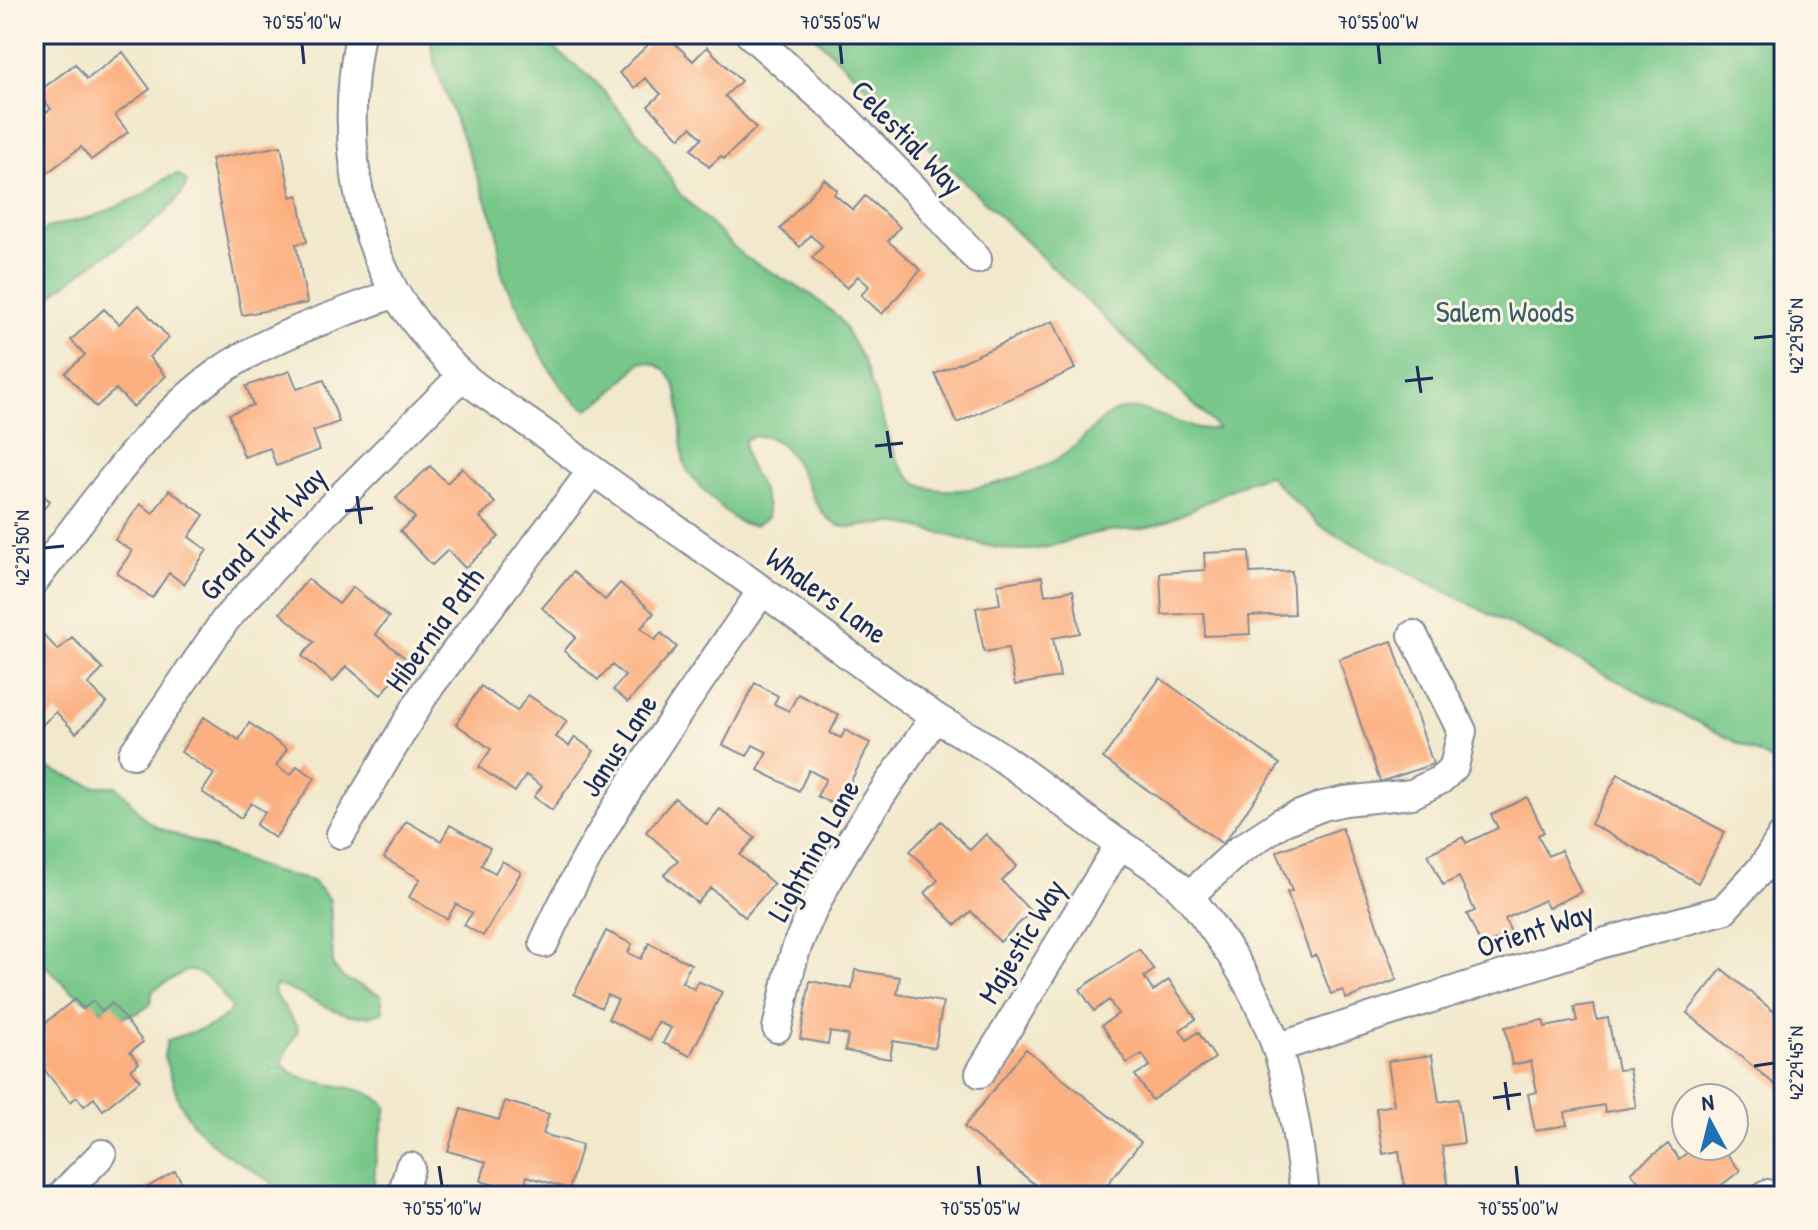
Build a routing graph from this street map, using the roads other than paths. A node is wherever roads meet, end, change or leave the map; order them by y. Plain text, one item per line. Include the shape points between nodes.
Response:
1 (360, 34) edge
2 (750, 34) edge
3 (977, 259) dead end
4 (395, 293) junction
5 (462, 376) junction
6 (592, 471) junction
7 (34, 581) edge
8 (762, 591) junction
9 (1413, 635) dead end
10 (935, 717) junction
11 (133, 754) dead end
12 (341, 834) dead end
13 (1782, 836) edge
14 (1120, 844) junction
15 (1189, 896) junction
16 (544, 943) dead end
17 (777, 1028) dead end
18 (1279, 1047) junction
19 (980, 1073) dead end
20 (102, 1154) dead end
21 (410, 1167) dead end
22 (61, 1196) edge
23 (402, 1196) edge
24 (1305, 1196) edge

1 - 4 street, Whalers Lane via 350,118 353,166 363,213
2 - 3 street, Celestial Way via 843,116
4 - 5 street, Whalers Lane
4 - 7 street via 305,326 217,373 131,458
5 - 6 street, Whalers Lane
5 - 11 street, Grand Turk Way via 226,619
6 - 8 street, Whalers Lane
6 - 12 street, Hibernia Path via 426,691
8 - 10 street, Whalers Lane
8 - 16 street, Janus Lane via 610,820
9 - 15 street via 1462,731 1454,767 1412,794 1345,801 1282,822 1238,851
10 - 14 street, Whalers Lane via 992,751
10 - 17 street, Lightning Lane via 870,812 818,903 797,946
13 - 18 street, Orient Way via 1763,867 1723,910
14 - 15 street, Whalers Lane via 1150,861
14 - 19 street, Majestic Way
15 - 18 street, Whalers Lane via 1244,971
18 - 24 street, Whalers Lane via 1298,1127
20 - 22 street
21 - 23 street

